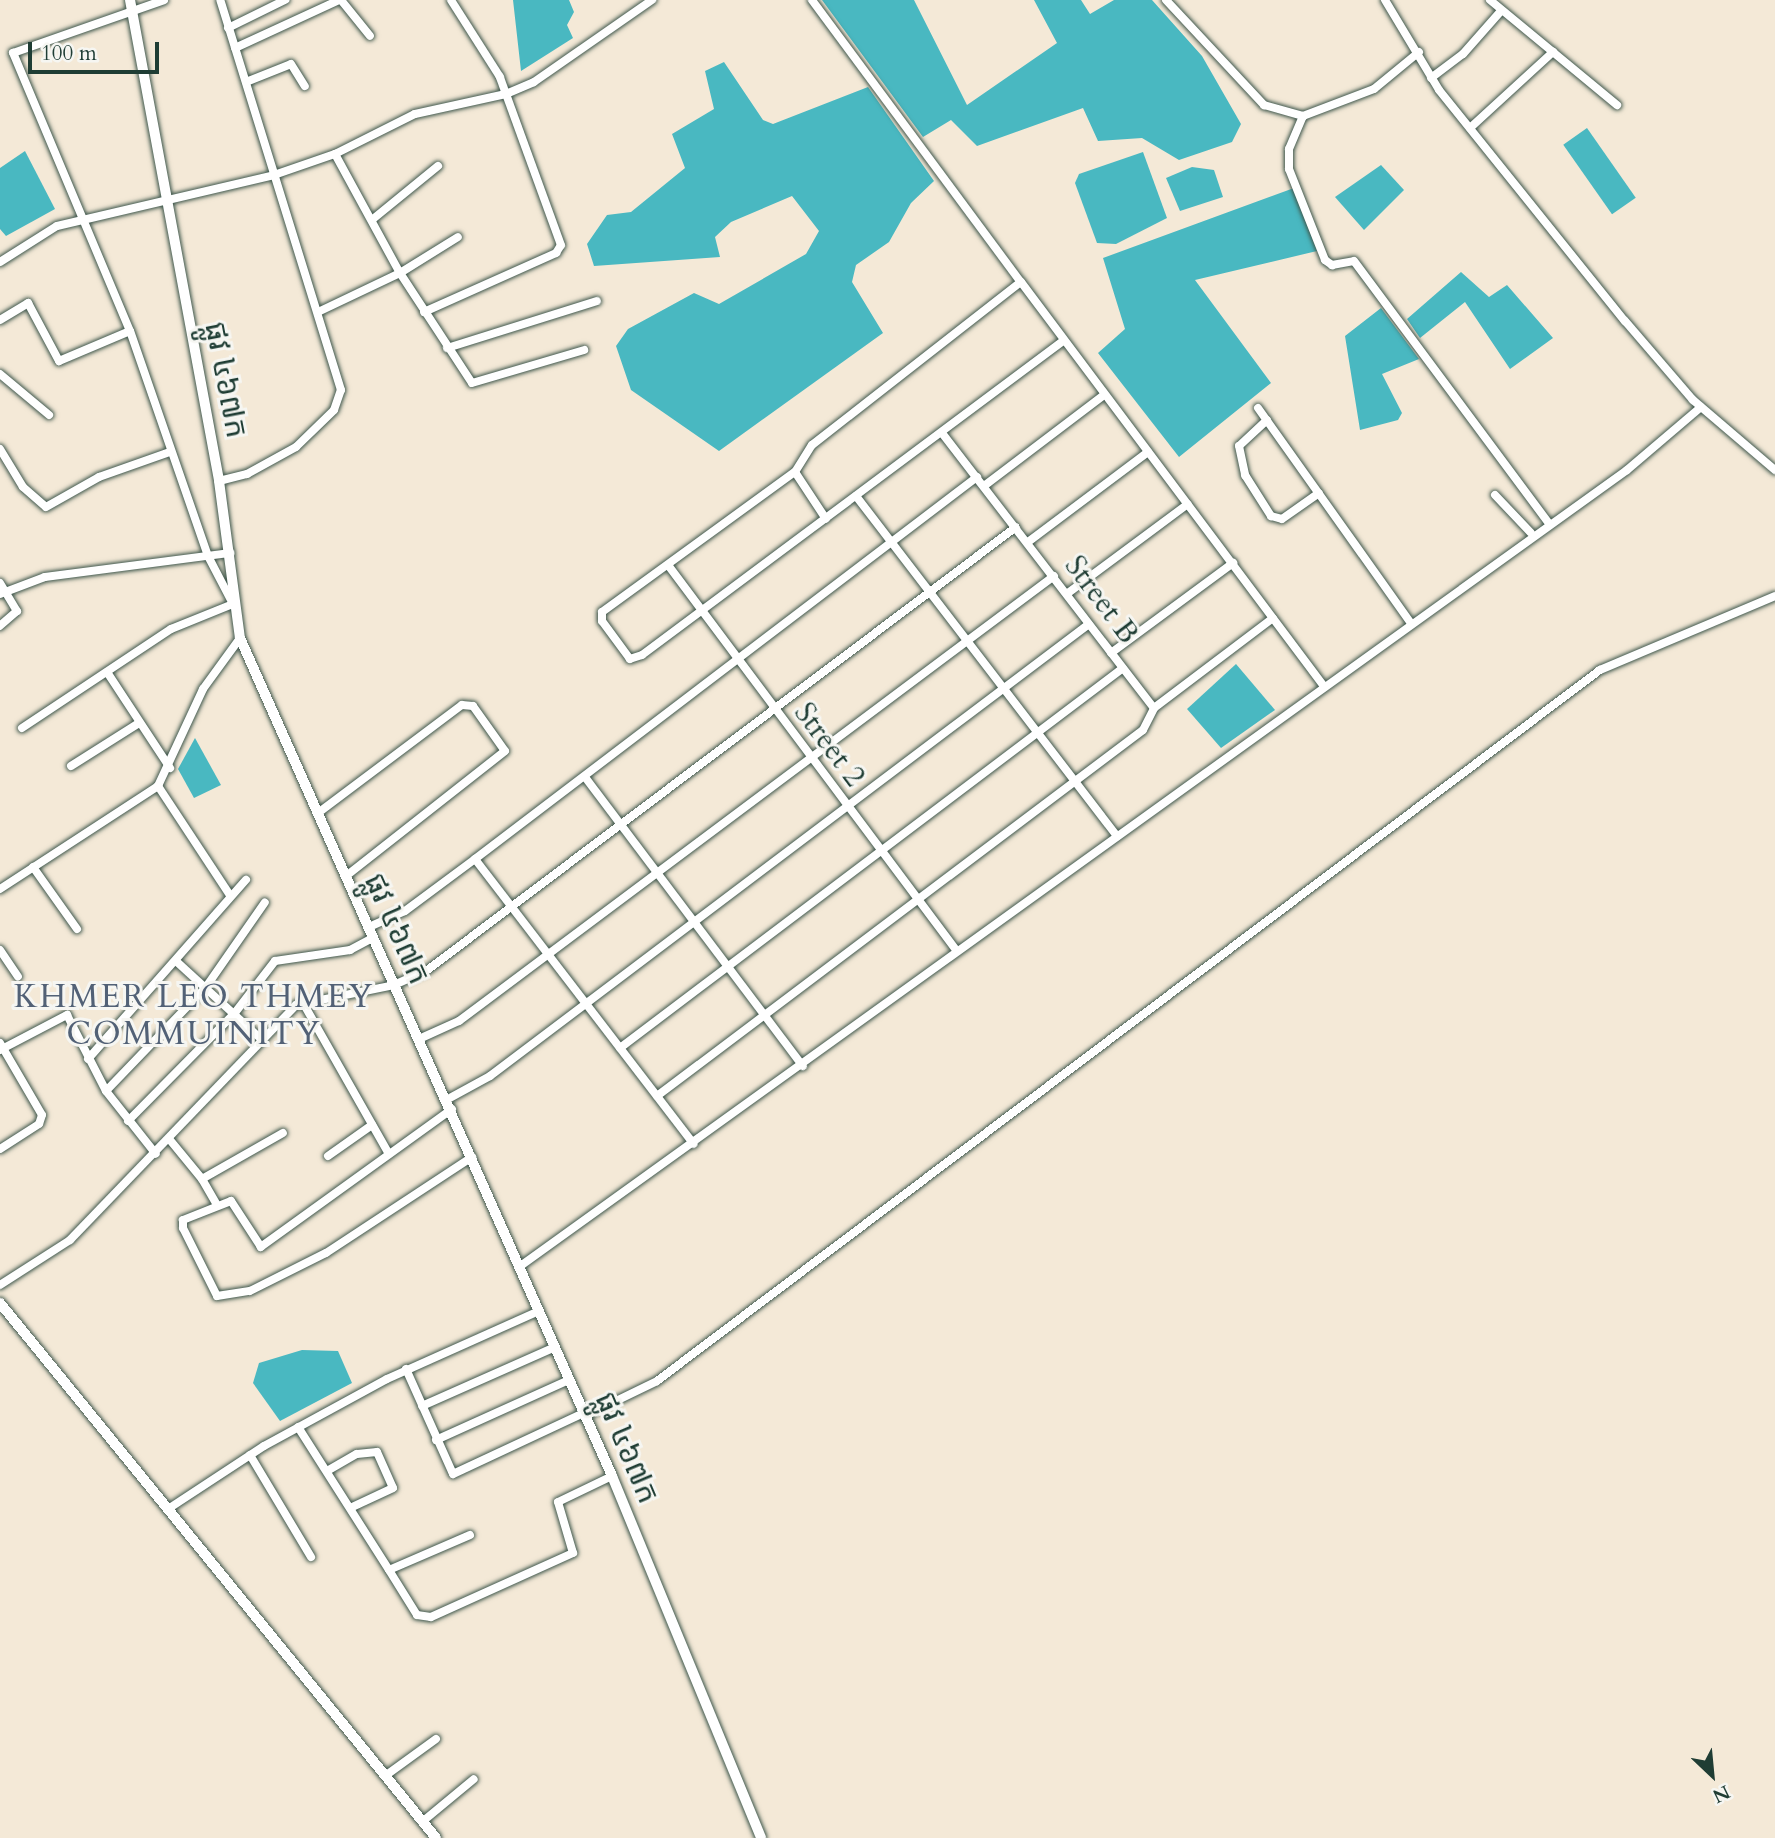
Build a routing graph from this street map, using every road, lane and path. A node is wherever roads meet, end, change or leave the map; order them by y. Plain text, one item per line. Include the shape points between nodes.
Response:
1 (164, 0) edge
2 (220, 0) edge
3 (285, 0) edge
4 (340, 0) edge
5 (451, 0) edge
6 (652, 0) edge
7 (812, 0) edge
8 (1166, 0) edge
9 (1385, 0) edge
10 (1490, 0) edge
11 (130, 3) edge
12 (1500, 12) junction
13 (228, 28) junction
14 (370, 36) dead end
15 (235, 48) junction
16 (1419, 52) junction
17 (1553, 52) junction
18 (1431, 78) junction
19 (246, 82) junction
20 (305, 86) dead end
21 (506, 94) junction
22 (1617, 105) dead end
23 (1303, 116) junction
24 (1470, 128) junction
25 (335, 155) junction
26 (438, 166) dead end
27 (274, 175) junction
28 (166, 201) junction
29 (373, 219) junction
30 (83, 220) junction
31 (458, 237) dead end
32 (0, 262) edge
33 (400, 273) junction
34 (1021, 282) junction
35 (597, 301) dead end
36 (318, 312) junction
37 (424, 312) junction
38 (0, 320) edge
39 (130, 331) junction
40 (1063, 341) junction
41 (447, 348) junction
42 (584, 350) dead end
43 (0, 374) edge
44 (1104, 395) junction
45 (1701, 407) junction
46 (1258, 408) dead end
47 (49, 415) dead end
48 (1267, 420) junction
49 (942, 433) junction
50 (0, 449) edge
51 (170, 452) junction
52 (1148, 452) junction
53 (1775, 470) edge
54 (795, 472) junction
55 (977, 477) junction
56 (219, 481) junction
57 (984, 486) junction
58 (1319, 493) junction
59 (1495, 495) dead end
60 (856, 496) junction
61 (1188, 504) junction
62 (826, 519) junction
63 (1548, 522) junction
64 (1016, 527) junction
65 (1531, 533) junction
66 (1028, 542) junction
67 (893, 543) junction
68 (230, 552) junction
69 (208, 556) junction
70 (1233, 563) junction
71 (668, 565) junction
72 (1054, 576) junction
73 (1, 589) edge
74 (930, 592) junction
75 (1068, 593) junction
76 (1775, 596) edge
77 (233, 604) junction
78 (701, 612) junction
79 (1273, 618) junction
80 (1411, 623) junction
81 (1089, 624) junction
82 (0, 626) edge
83 (240, 638) junction
84 (968, 641) junction
85 (1111, 653) junction
86 (738, 663) junction
87 (1124, 668) junction
88 (107, 672) junction
89 (1323, 685) junction
90 (1003, 688) junction
91 (1154, 708) junction
92 (773, 709) junction
93 (139, 723) junction
94 (22, 728) dead end
95 (1037, 732) junction
96 (810, 758) junction
97 (71, 766) dead end
98 (170, 768) junction
99 (585, 777) junction
100 (1074, 780) junction
101 (158, 786) junction
102 (846, 806) junction
103 (318, 813) junction
104 (621, 824) junction
105 (1117, 836) junction
106 (881, 852) junction
107 (475, 859) junction
108 (33, 867) junction
109 (657, 872) junction
110 (346, 876) junction
111 (246, 880) dead end
112 (0, 889) edge
113 (230, 895) junction
114 (918, 900) junction
115 (265, 902) dead end
116 (512, 906) junction
117 (694, 921) junction
118 (77, 929) dead end
119 (371, 933) junction
120 (0, 950) edge
121 (957, 951) junction
122 (548, 954) junction
123 (177, 962) junction
124 (728, 966) junction
125 (18, 977) dead end
126 (394, 985) junction
127 (205, 987) junction
128 (302, 1001) junction
129 (586, 1003) junction
130 (234, 1014) junction
131 (765, 1015) junction
132 (419, 1039) junction
133 (262, 1041) junction
134 (1, 1047) edge
135 (620, 1048) junction
136 (88, 1059) junction
137 (803, 1066) junction
138 (106, 1091) junction
139 (657, 1096) junction
140 (450, 1104) junction
141 (128, 1121) junction
142 (372, 1125) junction
143 (283, 1133) dead end
144 (170, 1140) junction
145 (694, 1144) junction
146 (0, 1149) edge
147 (156, 1154) junction
148 (389, 1154) junction
149 (328, 1156) dead end
150 (472, 1157) junction
151 (202, 1179) junction
152 (216, 1203) junction
153 (519, 1267) junction
154 (0, 1285) edge
155 (0, 1303) edge
156 (539, 1311) junction
157 (555, 1347) junction
158 (407, 1369) junction
159 (569, 1380) junction
160 (422, 1406) junction
161 (585, 1414) junction
162 (298, 1427) junction
163 (436, 1440) junction
164 (250, 1455) junction
165 (327, 1471) junction
166 (612, 1476) junction
167 (350, 1508) junction
168 (168, 1509) junction
169 (470, 1535) dead end
170 (311, 1557) dead end
171 (389, 1570) junction
172 (436, 1739) dead end
173 (384, 1776) junction
174 (474, 1779) dead end
175 (422, 1822) junction
176 (436, 1838) edge
177 (761, 1838) edge

1 - 11 street
2 - 13 street
3 - 13 street
4 - 14 street
4 - 15 street
5 - 21 street
6 - 21 street via 534,82
7 - 34 street
8 - 23 street via 1264,105
9 - 16 street
10 - 12 street
11 - 28 street, ផ្លូវ ៤៦៧ក
11 - 30 street via 13,53
12 - 17 street
12 - 18 street via 1463,54
13 - 15 street
15 - 19 street
16 - 18 street
16 - 23 street via 1368,93
17 - 22 street
17 - 24 street
18 - 24 street
19 - 20 street via 291,64
19 - 27 street
21 - 25 street via 415,114
21 - 37 street via 561,245 556,253
23 - 63 street via 1289,149 1289,169 1325,260 1332,265 1354,261
24 - 45 street
25 - 27 street
25 - 29 street
26 - 29 street
27 - 28 street
27 - 36 street
28 - 30 street
28 - 56 street, ផ្លូវ ៤៦៧ក
29 - 33 street
30 - 32 street via 57,226
30 - 39 street
31 - 33 street
33 - 36 street
33 - 37 street
34 - 40 street
34 - 54 street via 812,445
35 - 41 street
36 - 56 street via 340,401 296,447 247,474
37 - 41 street
38 - 39 street via 28,303 59,361
39 - 51 street
40 - 44 street
40 - 49 street
41 - 42 street via 476,384
43 - 47 street
44 - 52 street
44 - 57 street
45 - 53 street
45 - 63 street via 1627,470
46 - 48 street
48 - 58 street
48 - 58 street via 1239,446 1245,475 1271,516 1282,519
49 - 55 street, Street B
49 - 60 street
50 - 51 street via 23,487 46,507 99,477
51 - 69 street
52 - 61 street
52 - 66 street
54 - 62 street
54 - 71 street
55 - 57 street, Street B
55 - 67 street
56 - 68 street, ផ្លូវ ៤៦៧ក
57 - 64 street, Street B
58 - 80 street
59 - 65 street
60 - 62 street
60 - 67 street
61 - 70 street
61 - 75 street
62 - 78 street
63 - 65 street
64 - 66 street, Street B
64 - 74 street
65 - 80 street
66 - 72 street, Street B
67 - 74 street
67 - 86 street
68 - 69 street
68 - 77 street, ផ្លូវ ៤៦៧ក
69 - 73 street via 45,577
69 - 77 street
70 - 79 street
70 - 85 street
71 - 78 street, Street 2
71 - 78 street via 602,612 601,621 630,659
72 - 75 street, Street B
72 - 84 street
73 - 82 street via 16,611
74 - 84 street
74 - 92 street
75 - 81 street, Street B
76 - 161 street via 1600,670 657,1381
77 - 83 street, ផ្លូវ ៤៦៧ក
77 - 88 street via 172,629
78 - 86 street, Street 2
79 - 89 street
79 - 91 street
80 - 89 street
81 - 85 street, Street B
81 - 90 street
83 - 98 street via 181,730
83 - 103 street, ផ្លូវ ៤៦៧ក
84 - 90 street
84 - 96 street
85 - 87 street, Street B
86 - 92 street, Street 2
86 - 99 street
87 - 91 street, Street B
87 - 95 street
88 - 93 street
88 - 94 street
89 - 105 street
90 - 95 street
90 - 102 street
91 - 100 street via 1143,730
92 - 96 street, Street 2
92 - 104 street
93 - 97 street
93 - 98 street
95 - 100 street
95 - 106 street
96 - 102 street, Street 2
96 - 109 street
98 - 101 street
99 - 104 street
99 - 107 street
100 - 105 street
100 - 114 street
101 - 108 street
101 - 113 street
102 - 106 street, Street 2
102 - 117 street
103 - 110 street, ផ្លូវ ៤៦៧ក
103 - 110 street via 462,705 473,706 505,751
104 - 109 street
104 - 116 street
105 - 121 street
106 - 114 street, Street 2
106 - 124 street
107 - 116 street
107 - 119 street
108 - 112 street
108 - 118 street
109 - 117 street
109 - 122 street
110 - 119 street, ផ្លូវ ៤៦៧ក
111 - 113 street
113 - 123 street
114 - 121 street, Street 2
114 - 131 street
115 - 127 street
116 - 122 street
116 - 126 street via 426,971
117 - 124 street
117 - 129 street
119 - 126 street, ផ្លូវ ៤៦៧ក
119 - 130 street via 350,950 275,961
120 - 125 street
121 - 137 street
122 - 129 street
122 - 132 street via 459,1021
123 - 127 street
123 - 136 street
124 - 131 street
124 - 135 street
126 - 128 street
126 - 132 street, ផ្លូវ ៤៦៧ក
127 - 130 street
127 - 138 street
128 - 133 street
128 - 142 street
129 - 135 street
129 - 140 street
130 - 133 street
130 - 141 street
131 - 137 street
131 - 139 street
132 - 140 street, ផ្លូវ ៤៦៧ក
133 - 144 street
134 - 136 street via 67,1015
134 - 146 street via 42,1115 39,1124
135 - 139 street
136 - 138 street
137 - 145 street
138 - 141 street
139 - 145 street
140 - 148 street
140 - 150 street, ផ្លូវ ៤៦៧ក
141 - 147 street
142 - 148 street
142 - 149 street
143 - 151 street
144 - 147 street
144 - 151 street
145 - 153 street
147 - 154 street via 70,1240
148 - 152 street via 261,1247 237,1204
150 - 152 street via 326,1253 225,1296 208,1284 183,1228 183,1220
150 - 153 street, ផ្លូវ ៤៦៧ក
151 - 152 street
153 - 156 street, ផ្លូវ ៤៦៧ក
155 - 168 street
156 - 157 street, ផ្លូវ ៤៦៧ក
156 - 158 street
157 - 159 street, ផ្លូវ ៤៦៧ក
157 - 160 street
158 - 160 street
158 - 162 street
159 - 161 street, ផ្លូវ ៤៦៧ក
159 - 163 street
160 - 163 street
161 - 163 street via 453,1474
161 - 166 street, ផ្លូវ ៤៦៧ក
162 - 164 street
162 - 165 street
164 - 168 street
164 - 170 street
165 - 167 street
165 - 167 street via 357,1454 377,1452 393,1488
166 - 171 street via 558,1502 573,1553 431,1617 417,1615
166 - 177 street, ផ្លូវ ៤៦៧ក
167 - 171 street
168 - 173 street
169 - 171 street
172 - 173 street
173 - 175 street
174 - 175 street
175 - 176 street

